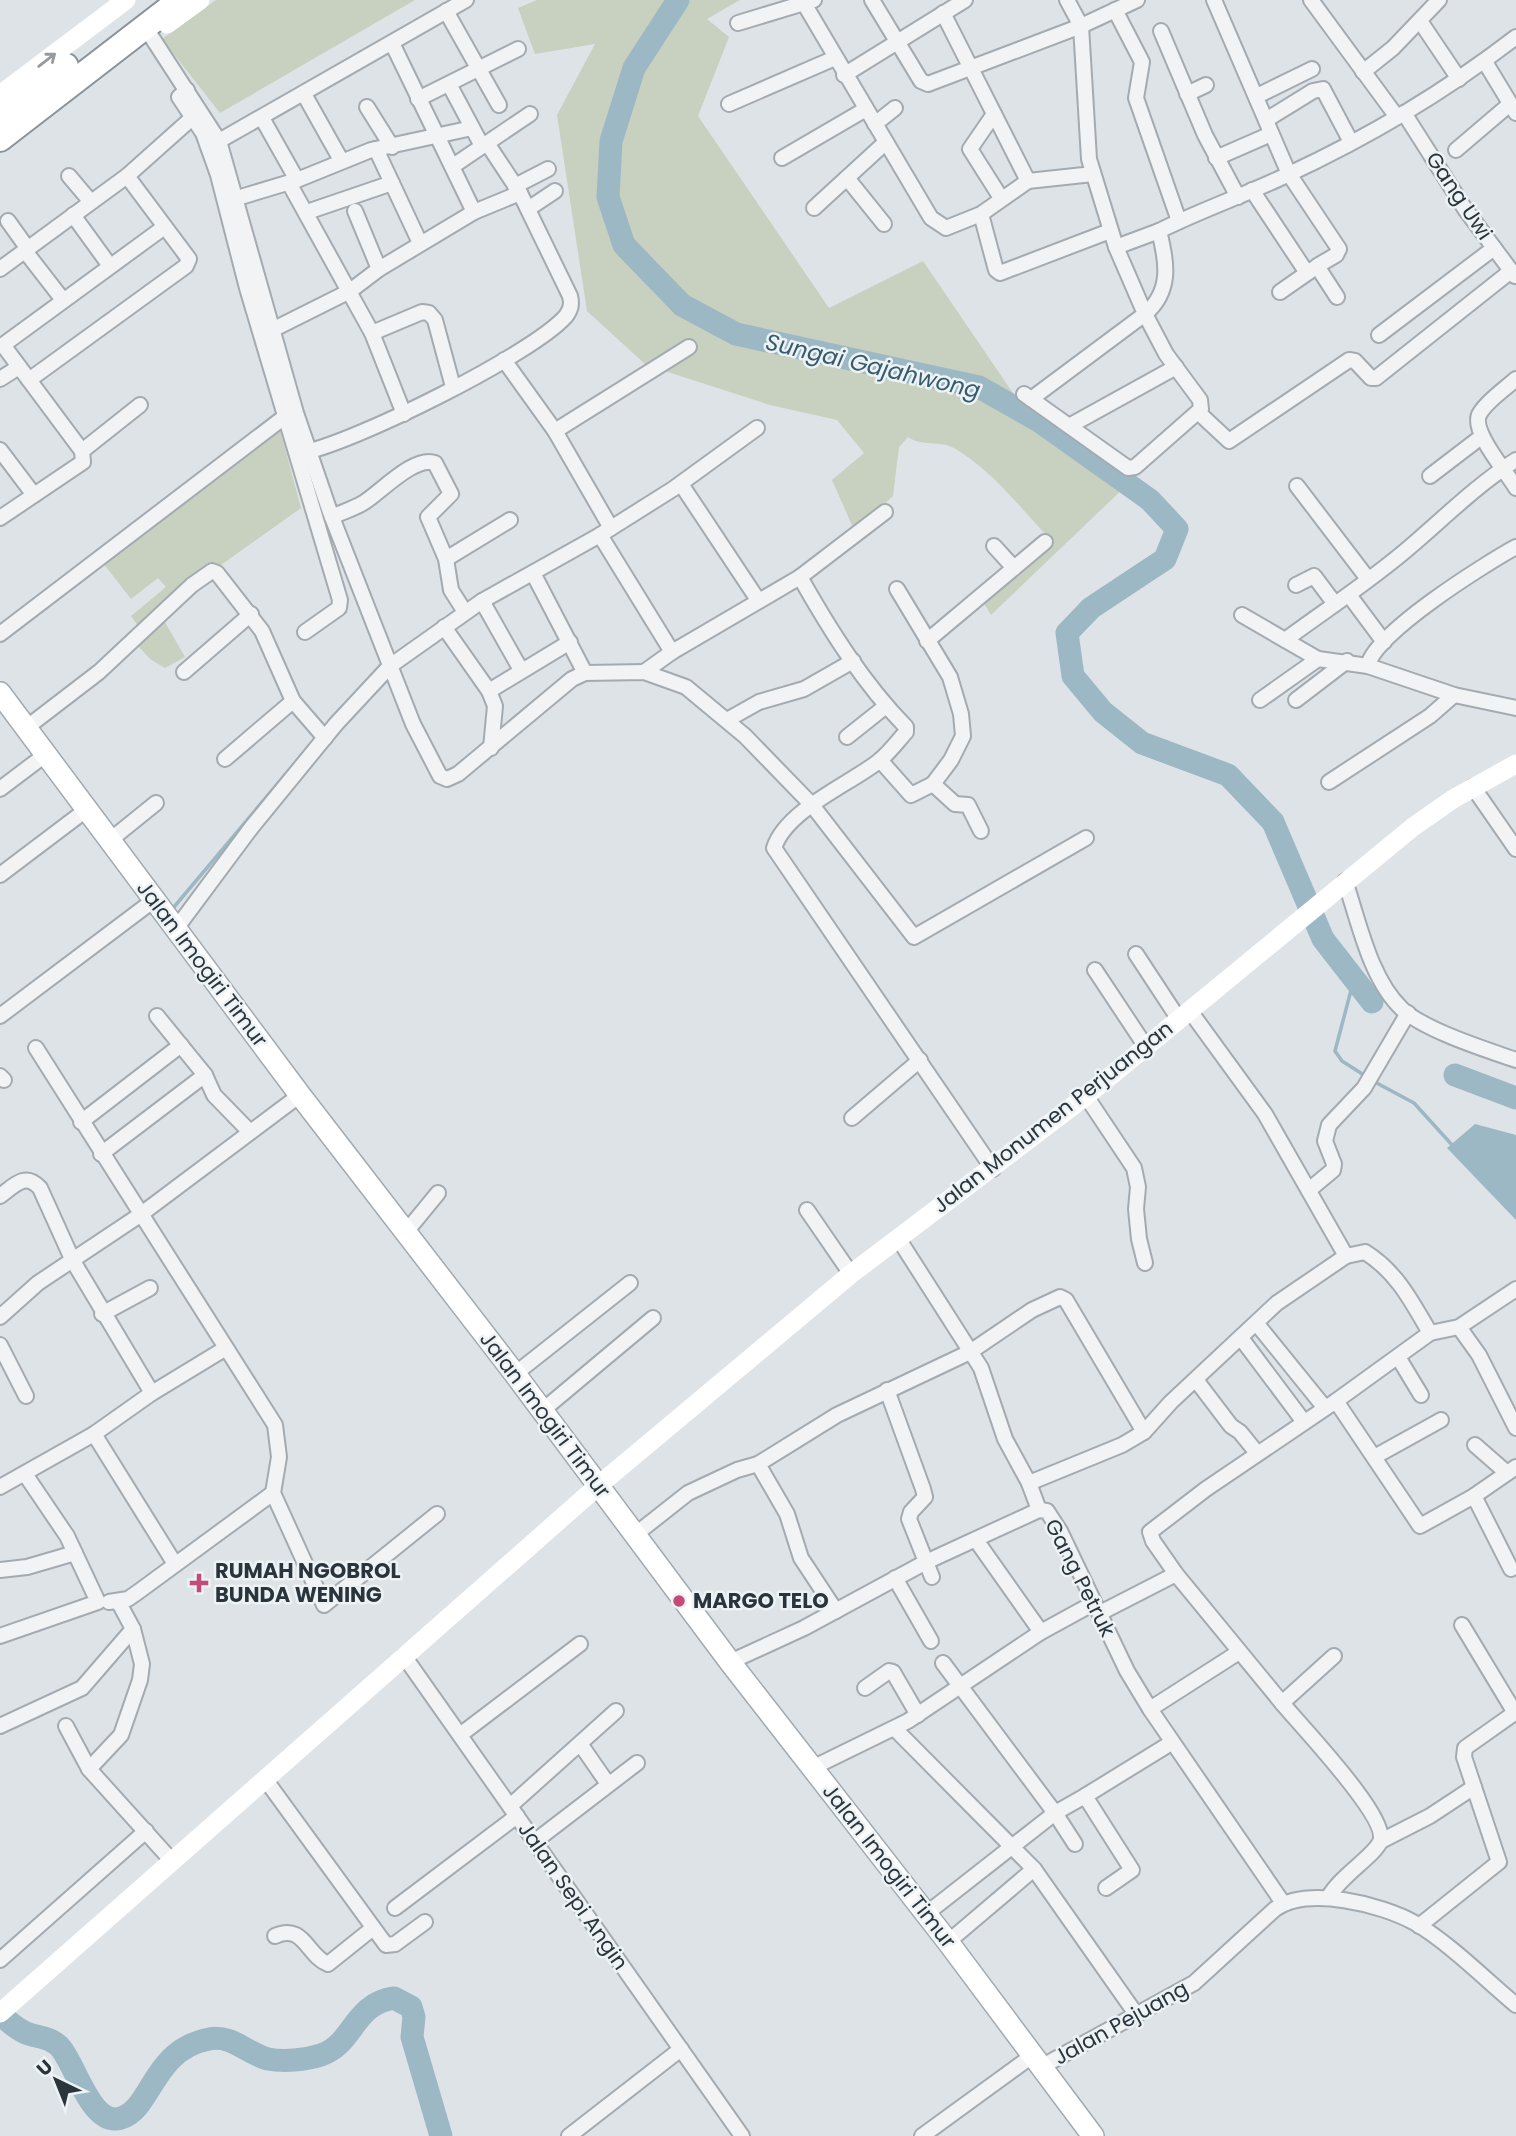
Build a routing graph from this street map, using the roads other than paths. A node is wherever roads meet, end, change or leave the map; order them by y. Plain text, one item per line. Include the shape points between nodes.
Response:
1 (126, 0) edge
2 (153, 0) edge
3 (180, 0) edge
4 (200, 0) edge
5 (466, 0) edge
6 (872, 0) edge
7 (1068, 0) edge
8 (1137, 0) edge
9 (1214, 0) edge
10 (1311, 0) edge
11 (1439, 0) edge
12 (807, 1) edge
13 (953, 5) edge
14 (1115, 10) junction
15 (446, 11) junction
16 (1420, 21) junction
17 (738, 23) dead end
18 (1081, 26) junction
19 (1161, 31) dead end
20 (151, 36) junction
21 (1516, 37) edge
22 (898, 42) junction
23 (392, 43) junction
24 (518, 49) dead end
25 (835, 58) junction
26 (1485, 62) junction
27 (970, 68) junction
28 (479, 69) junction
29 (1312, 69) dead end
30 (1363, 72) junction
31 (845, 75) junction
32 (1458, 79) junction
33 (449, 84) junction
34 (1206, 85) dead end
35 (184, 92) junction
36 (304, 94) junction
37 (1187, 94) junction
38 (1257, 96) junction
39 (418, 99) junction
40 (729, 104) dead end
41 (499, 105) dead end
42 (367, 107) dead end
43 (895, 108) dead end
44 (1513, 109) edge
45 (866, 110) junction
46 (7, 111) edge
47 (530, 114) dead end
48 (994, 114) junction
49 (1401, 115) junction
50 (192, 118) junction
51 (262, 118) junction
52 (875, 124) junction
53 (1268, 127) junction
54 (472, 128) junction
55 (435, 135) junction
56 (0, 139) edge
57 (219, 141) junction
58 (886, 142) junction
59 (1351, 142) junction
60 (485, 145) junction
61 (392, 147) junction
62 (376, 149) junction
63 (1456, 149) dead end
64 (0, 153) edge
65 (782, 158) dead end
66 (1216, 158) junction
67 (341, 160) junction
68 (453, 166) junction
69 (548, 169) dead end
70 (1093, 174) junction
71 (1289, 174) junction
72 (69, 176) dead end
73 (127, 176) junction
74 (847, 178) junction
75 (293, 181) junction
76 (1028, 181) junction
77 (391, 183) junction
78 (517, 190) junction
79 (1252, 190) junction
80 (555, 191) dead end
81 (1238, 197) junction
82 (1001, 198) junction
83 (234, 199) junction
84 (91, 202) junction
85 (814, 208) dead end
86 (528, 209) junction
87 (355, 211) dead end
88 (307, 212) junction
89 (474, 212) junction
90 (981, 214) junction
91 (74, 215) junction
92 (8, 221) dead end
93 (1179, 221) junction
94 (884, 224) dead end
95 (163, 228) junction
96 (1110, 231) junction
97 (1159, 231) junction
98 (420, 243) junction
99 (1116, 247) junction
100 (1494, 248) junction
101 (26, 250) junction
102 (110, 267) junction
103 (379, 269) junction
104 (0, 270) edge
105 (1312, 270) junction
106 (1514, 274) edge
107 (350, 291) junction
108 (1280, 292) dead end
109 (1337, 297) dead end
110 (63, 300) junction
111 (1145, 314) junction
112 (267, 333) junction
113 (372, 333) junction
114 (1379, 335) dead end
115 (2, 343) edge
116 (689, 346) dead end
117 (504, 360) junction
118 (19, 367) junction
119 (1176, 367) junction
120 (0, 379) edge
121 (1516, 379) edge
122 (29, 380) junction
123 (453, 387) junction
124 (140, 405) dead end
125 (1199, 413) junction
126 (291, 414) junction
127 (404, 414) junction
128 (1071, 425) junction
129 (757, 428) dead end
130 (555, 430) junction
131 (1481, 437) junction
132 (0, 450) edge
133 (82, 450) junction
134 (304, 452) junction
135 (1510, 464) edge
136 (1430, 476) dead end
137 (681, 484) junction
138 (1297, 485) dead end
139 (1516, 488) edge
140 (34, 495) junction
141 (885, 512) dead end
142 (325, 514) junction
143 (0, 518) edge
144 (510, 520) dead end
145 (606, 531) junction
146 (1045, 542) dead end
147 (994, 546) dead end
148 (1516, 547) edge
149 (446, 559) junction
150 (1014, 568) junction
151 (533, 573) junction
152 (800, 577) junction
153 (344, 578) junction
154 (1368, 579) junction
155 (1296, 585) dead end
156 (897, 589) dead end
157 (1349, 595) junction
158 (758, 600) junction
159 (482, 601) junction
160 (1335, 604) junction
161 (465, 612) junction
162 (251, 614) junction
163 (1242, 615) dead end
164 (444, 627) junction
165 (305, 632) dead end
166 (0, 634) edge
167 (1286, 640) junction
168 (927, 641) junction
169 (570, 642) junction
170 (1384, 642) junction
171 (672, 652) junction
172 (1318, 659) junction
173 (853, 661) junction
174 (1347, 661) junction
175 (390, 666) junction
176 (1368, 666) junction
177 (521, 670) junction
178 (184, 672) dead end
179 (644, 672) junction
180 (585, 673) junction
181 (489, 691) junction
182 (0, 693) edge
183 (1454, 695) junction
184 (1260, 700) dead end
185 (1296, 700) dead end
186 (293, 701) junction
187 (886, 706) junction
188 (1516, 708) edge
189 (727, 720) junction
190 (26, 728) junction
191 (847, 737) dead end
192 (325, 738) junction
193 (491, 748) junction
194 (45, 755) junction
195 (225, 759) dead end
196 (880, 760) junction
197 (1516, 764) edge
198 (1329, 782) dead end
199 (933, 784) junction
200 (1473, 787) junction
201 (0, 789) edge
202 (156, 803) dead end
203 (812, 805) junction
204 (86, 810) junction
205 (981, 831) dead end
206 (1086, 838) dead end
207 (110, 841) junction
208 (1516, 849) edge
209 (0, 874) edge
210 (1345, 881) junction
211 (163, 913) junction
212 (1136, 954) dead end
213 (1095, 970) dead end
214 (1408, 1013) junction
215 (1184, 1015) junction
216 (0, 1016) edge
217 (157, 1016) dead end
218 (181, 1045) junction
219 (1146, 1047) junction
220 (36, 1048) dead end
221 (920, 1060) junction
222 (1516, 1060) edge
223 (205, 1075) junction
224 (300, 1095) junction
225 (1086, 1096) junction
226 (852, 1118) dead end
227 (81, 1122) junction
228 (250, 1132) junction
229 (101, 1154) junction
230 (993, 1168) junction
231 (1309, 1190) junction
232 (438, 1193) dead end
233 (0, 1196) edge
234 (807, 1210) dead end
235 (140, 1215) junction
236 (406, 1232) junction
237 (898, 1238) junction
238 (1346, 1256) junction
239 (73, 1261) junction
240 (1145, 1263) dead end
241 (851, 1274) junction
242 (631, 1283) dead end
243 (150, 1288) dead end
244 (1516, 1289) edge
245 (103, 1314) junction
246 (0, 1317) edge
247 (653, 1318) dead end
248 (1257, 1324) junction
249 (1460, 1327) junction
250 (1430, 1334) junction
251 (1241, 1338) junction
252 (0, 1345) edge
253 (226, 1348) junction
254 (970, 1352) junction
255 (1398, 1357) junction
256 (515, 1374) junction
257 (1196, 1380) junction
258 (887, 1390) junction
259 (152, 1393) junction
260 (26, 1395) dead end
261 (1422, 1395) dead end
262 (1330, 1405) junction
263 (543, 1410) junction
264 (1441, 1420) dead end
265 (1304, 1422) junction
266 (1516, 1428) edge
267 (1144, 1432) junction
268 (94, 1434) junction
269 (1475, 1445) dead end
270 (1257, 1454) junction
271 (1376, 1457) junction
272 (758, 1464) junction
273 (1511, 1470) edge
274 (25, 1474) junction
275 (1029, 1483) junction
276 (599, 1485) junction
277 (0, 1486) edge
278 (273, 1493) junction
279 (1474, 1496) junction
280 (1039, 1510) junction
281 (437, 1514) dead end
282 (636, 1534) junction
283 (976, 1540) junction
284 (75, 1553) junction
285 (926, 1562) junction
286 (175, 1564) junction
287 (1511, 1569) dead end
288 (0, 1570) edge
289 (1176, 1574) junction
290 (932, 1577) dead end
291 (895, 1578) junction
292 (118, 1601) junction
293 (98, 1602) junction
294 (1097, 1608) junction
295 (836, 1611) junction
296 (1462, 1625) dead end
297 (133, 1629) junction
298 (1041, 1632) junction
299 (0, 1636) edge
300 (931, 1641) dead end
301 (580, 1644) dead end
302 (1239, 1652) junction
303 (404, 1656) junction
304 (1334, 1656) dead end
305 (730, 1662) junction
306 (943, 1663) dead end
307 (960, 1686) junction
308 (865, 1688) dead end
309 (1282, 1703) junction
310 (1150, 1709) junction
311 (615, 1711) dead end
312 (1515, 1712) edge
313 (918, 1715) junction
314 (0, 1726) edge
315 (66, 1726) dead end
316 (895, 1728) junction
317 (460, 1735) junction
318 (1171, 1743) junction
319 (581, 1745) junction
320 (637, 1763) dead end
321 (812, 1768) junction
322 (89, 1769) junction
323 (265, 1779) junction
324 (608, 1784) junction
325 (1474, 1787) junction
326 (1085, 1796) junction
327 (514, 1811) junction
328 (1055, 1813) junction
329 (146, 1831) junction
330 (1381, 1841) junction
331 (534, 1842) junction
332 (1075, 1844) dead end
333 (1012, 1845) junction
334 (172, 1861) junction
335 (1034, 1869) junction
336 (1106, 1888) dead end
337 (1328, 1898) junction
338 (1283, 1903) junction
339 (395, 1908) dead end
340 (926, 1914) junction
341 (425, 1922) dead end
342 (1419, 1926) junction
343 (373, 1928) junction
344 (275, 1936) dead end
345 (948, 1942) junction
346 (0, 1960) edge
347 (4, 2004) edge
348 (1516, 2005) edge
349 (1136, 2014) junction
350 (681, 2049) junction
351 (1036, 2061) junction
352 (575, 2129) edge
353 (930, 2134) edge
354 (741, 2136) edge
355 (1093, 2136) edge

46 -> 1 street
2 - 46 highway
3 - 46 highway
4 - 20 street
5 - 15 street
6 - 22 street
7 - 18 street
8 - 14 street
9 - 38 street
10 - 30 street, Gang Uwi
11 - 16 street
12 - 17 street
12 - 25 street
13 - 22 street
13 - 27 street
14 - 18 street
14 - 93 street via 1142,62 1136,98
15 - 23 street
15 - 28 street
16 - 30 street
16 - 32 street
18 - 27 street
18 - 70 street
19 - 37 street
20 - 35 street
20 - 64 street
21 - 26 street
22 - 27 street via 924,83
22 - 31 street
23 - 36 street
23 - 39 street
24 - 28 street
25 - 31 street
25 - 40 street
26 - 32 street
26 - 44 street
27 - 48 street
28 - 33 street
28 - 41 street
29 - 38 street
30 - 49 street, Gang Uwi
31 - 45 street
32 - 49 street
33 - 39 street
33 - 54 street
34 - 37 street
35 - 50 street via 179,97
35 - 57 street
36 - 51 street
36 - 67 street
37 - 66 street
38 - 53 street
39 - 55 street
42 - 61 street
43 - 52 street
44 - 63 street
45 - 52 street
45 - 65 street
46 - 56 highway
47 - 60 street
48 - 76 street
48 - 82 street via 970,149
49 - 59 street
49 - 100 street, Gang Uwi
50 - 73 street
50 - 112 street via 203,133 218,175
51 - 57 street
51 - 75 street
52 - 58 street
53 - 59 street via 1313,91 1323,89
53 - 66 street
53 - 71 street
54 - 55 street
54 - 60 street
55 - 61 street
55 - 68 street
57 - 83 street
58 - 74 street
58 - 90 street via 938,225 946,228
59 - 71 street
60 - 68 street
60 - 78 street
61 - 62 street
62 - 67 street
62 - 77 street
66 - 81 street
67 - 75 street
68 - 89 street
69 - 78 street
70 - 76 street
70 - 96 street
71 - 79 street
71 - 105 street via 1339,249
72 - 84 street
73 - 84 street
73 - 95 street
74 - 85 street
74 - 94 street
75 - 83 street
75 - 88 street
76 - 82 street
77 - 88 street
77 - 98 street
78 - 86 street
78 - 89 street
79 - 81 street
79 - 105 street
80 - 86 street
81 - 93 street
82 - 90 street
83 - 112 street
84 - 91 street
86 - 117 street via 572,303 555,326
87 - 103 street
88 - 107 street
89 - 98 street
90 - 96 street via 1000,273
91 - 101 street
91 - 102 street
92 - 101 street
93 - 97 street
95 - 102 street
95 - 122 street via 189,264
96 - 99 street
97 - 99 street
97 - 111 street via 1168,265 1159,297
98 - 103 street
99 - 111 street
100 - 106 street, Gang Uwi
100 - 114 street
101 - 104 street
101 - 110 street
102 - 110 street
103 - 107 street
105 - 108 street
105 - 109 street
106 - 125 street via 1376,378 1349,360 1228,441
107 - 112 street
107 - 113 street
110 - 115 street
111 - 119 street
111 - 128 street via 1028,396
112 - 126 street
113 - 123 street via 429,313 435,320
113 - 127 street
115 - 118 street
116 - 130 street
117 - 123 street
117 - 130 street
118 - 120 street
118 - 122 street
119 - 125 street via 1200,400
119 - 128 street
121 - 131 street via 1479,414
122 - 133 street
123 - 127 street
124 - 133 street
125 - 128 street via 1131,468
126 - 134 street
126 - 166 street
127 - 134 street
129 - 137 street
130 - 145 street
131 - 135 street
131 - 136 street
132 - 140 street
133 - 140 street via 80,466
134 - 142 street
135 - 139 street
135 - 154 street
137 - 145 street
137 - 158 street
138 - 154 street
140 - 143 street
141 - 152 street
142 - 149 street via 362,504 386,483 432,461 451,494 428,517
142 - 153 street
144 - 149 street
145 - 151 street
145 - 171 street
146 - 150 street
147 - 150 street
148 - 170 street via 1467,576
149 - 161 street via 451,590
150 - 168 street
151 - 159 street
151 - 169 street
152 - 158 street
152 - 173 street
153 - 165 street via 339,608
153 - 175 street
154 - 157 street
155 - 160 street via 1314,576
156 - 168 street
157 - 160 street
157 - 170 street
158 - 171 street
159 - 161 street
159 - 177 street
160 - 167 street
161 - 164 street
162 - 178 street
162 - 186 street
162 - 190 street via 212,571 192,584 99,672
163 - 167 street
164 - 175 street
164 - 181 street
167 - 172 street
168 - 199 street via 950,677 962,727 961,744
169 - 177 street
169 - 180 street
170 - 176 street via 1369,657
171 - 179 street
172 - 174 street
172 - 184 street
173 - 187 street
173 - 189 street via 804,689 759,702
174 - 176 street
174 - 185 street
175 - 192 street
175 - 193 street via 440,776 447,779 458,774
176 - 183 street
177 - 181 street
179 - 180 street
179 - 189 street via 686,687
180 - 193 street via 555,691
181 - 193 street via 496,712
182 - 190 main road, Jalan Imogiri Timur
183 - 188 street
183 - 198 street via 1430,716
186 - 192 street
186 - 195 street
187 - 191 street
187 - 196 street via 906,729
189 - 203 street
190 - 194 main road, Jalan Imogiri Timur
192 - 211 street
194 - 201 street
194 - 204 main road, Jalan Imogiri Timur
196 - 199 street via 909,795
196 - 203 street
197 - 200 street, Jalan Monumen Perjuangan
199 - 205 street via 955,804 968,805
200 - 208 street
200 - 210 street, Jalan Monumen Perjuangan
202 - 207 street
203 - 206 street via 914,937
203 - 221 street via 782,833 774,848
204 - 207 main road, Jalan Imogiri Timur
204 - 209 street
207 - 211 main road, Jalan Imogiri Timur
210 - 214 street via 1380,976
210 - 215 street, Jalan Monumen Perjuangan
211 - 216 street
211 - 224 main road, Jalan Imogiri Timur
212 - 215 street
213 - 219 street
214 - 222 street
214 - 231 street via 1364,1088 1329,1125 1325,1141 1333,1170
215 - 219 street, Jalan Monumen Perjuangan
215 - 231 street via 1265,1114
217 - 218 street
218 - 223 street
218 - 227 street
219 - 225 street, Jalan Monumen Perjuangan
220 - 227 street
221 - 226 street
221 - 230 street
223 - 228 street via 214,1095
223 - 229 street
224 - 228 street
224 - 236 main road, Jalan Imogiri Timur
225 - 230 street, Jalan Monumen Perjuangan
225 - 240 street via 1134,1168
227 - 229 street
228 - 235 street
229 - 235 street
230 - 237 street, Jalan Monumen Perjuangan
231 - 238 street
232 - 236 street
233 - 239 street via 23,1180 34,1182
234 - 241 street
235 - 239 street
235 - 253 street
236 - 256 main road, Jalan Imogiri Timur
237 - 241 street, Jalan Monumen Perjuangan
237 - 254 street
238 - 248 street via 1277,1303
238 - 250 street via 1366,1252 1382,1262
239 - 245 street
239 - 246 street via 38,1283
241 - 276 street, Jalan Monumen Perjuangan
242 - 256 street
243 - 245 street
244 - 249 street
245 - 259 street
247 - 263 street
248 - 251 street
248 - 262 street
249 - 250 street
249 - 266 street
250 - 255 street
251 - 257 street
251 - 265 street
252 - 260 street
253 - 259 street
253 - 278 street via 275,1425 279,1457
254 - 258 street
254 - 267 street via 1032,1310 1064,1297
254 - 275 street
255 - 261 street
255 - 262 street
256 - 263 main road, Jalan Imogiri Timur
257 - 267 street
257 - 270 street
258 - 272 street
258 - 285 street via 925,1497 909,1519
259 - 268 street
262 - 265 street
262 - 271 street
263 - 276 main road, Jalan Imogiri Timur
264 - 271 street
265 - 270 street
267 - 275 street
268 - 274 street
268 - 286 street
269 - 273 street
270 - 289 street via 1150,1532
271 - 279 street via 1420,1526
272 - 282 street via 688,1493
272 - 295 street via 787,1514 801,1558
273 - 279 street
274 - 277 street
274 - 284 street
275 - 280 street
276 - 282 main road, Jalan Imogiri Timur
276 - 303 street, Jalan Monumen Perjuangan
278 - 281 street via 326,1605
278 - 286 street
279 - 287 street
280 - 283 street, Gang Petruk
280 - 294 street, Gang Petruk via 1050,1514
282 - 305 main road, Jalan Imogiri Timur
283 - 285 street, Gang Petruk
283 - 298 street
284 - 288 street
284 - 293 street
285 - 290 street
285 - 291 street, Gang Petruk
286 - 292 street
289 - 294 street
289 - 302 street
291 - 295 street, Gang Petruk
291 - 300 street
292 - 293 street
292 - 297 street
293 - 299 street
294 - 298 street
294 - 310 street, Gang Petruk
295 - 305 street, Gang Petruk
296 - 312 street
297 - 314 street via 82,1688
297 - 322 street via 142,1664 140,1681 121,1735
298 - 307 street
301 - 317 street
302 - 309 street
302 - 310 street
303 - 317 street, Jalan Sepi Angin
303 - 323 street, Jalan Monumen Perjuangan
304 - 309 street
305 - 321 main road, Jalan Imogiri Timur
306 - 307 street
307 - 313 street
307 - 328 street
308 - 313 street via 893,1672
309 - 330 street via 1363,1800
310 - 318 street, Gang Petruk
311 - 319 street
312 - 325 street via 1465,1748
313 - 316 street
315 - 322 street
316 - 321 street
316 - 333 street
317 - 327 street, Jalan Sepi Angin
318 - 326 street
318 - 338 street, Gang Petruk
319 - 324 street
319 - 327 street
320 - 324 street
321 - 340 main road, Jalan Imogiri Timur
322 - 329 street
323 - 334 street, Jalan Monumen Perjuangan
323 - 343 street
324 - 331 street
325 - 330 street
325 - 342 street via 1499,1862
326 - 328 street
326 - 336 street via 1132,1870
327 - 331 street, Jalan Sepi Angin
327 - 339 street
328 - 332 street
328 - 333 street
329 - 334 street
329 - 346 street
330 - 337 street via 1343,1876
331 - 350 street, Jalan Sepi Angin
333 - 335 street
333 - 340 street
334 - 347 street, Jalan Monumen Perjuangan
335 - 345 street
335 - 349 street
337 - 338 street
337 - 342 street via 1386,1911
338 - 349 street, Jalan Pejuang via 1194,1983
340 - 345 main road, Jalan Imogiri Timur
341 - 343 street via 390,1945
342 - 348 street
343 - 344 street via 328,1964 298,1935
345 - 351 main road, Jalan Imogiri Timur
349 - 351 street, Jalan Pejuang
350 - 352 street
350 - 354 street, Jalan Sepi Angin
351 - 353 street, Jalan Pejuang
351 - 355 main road, Jalan Imogiri Timur

